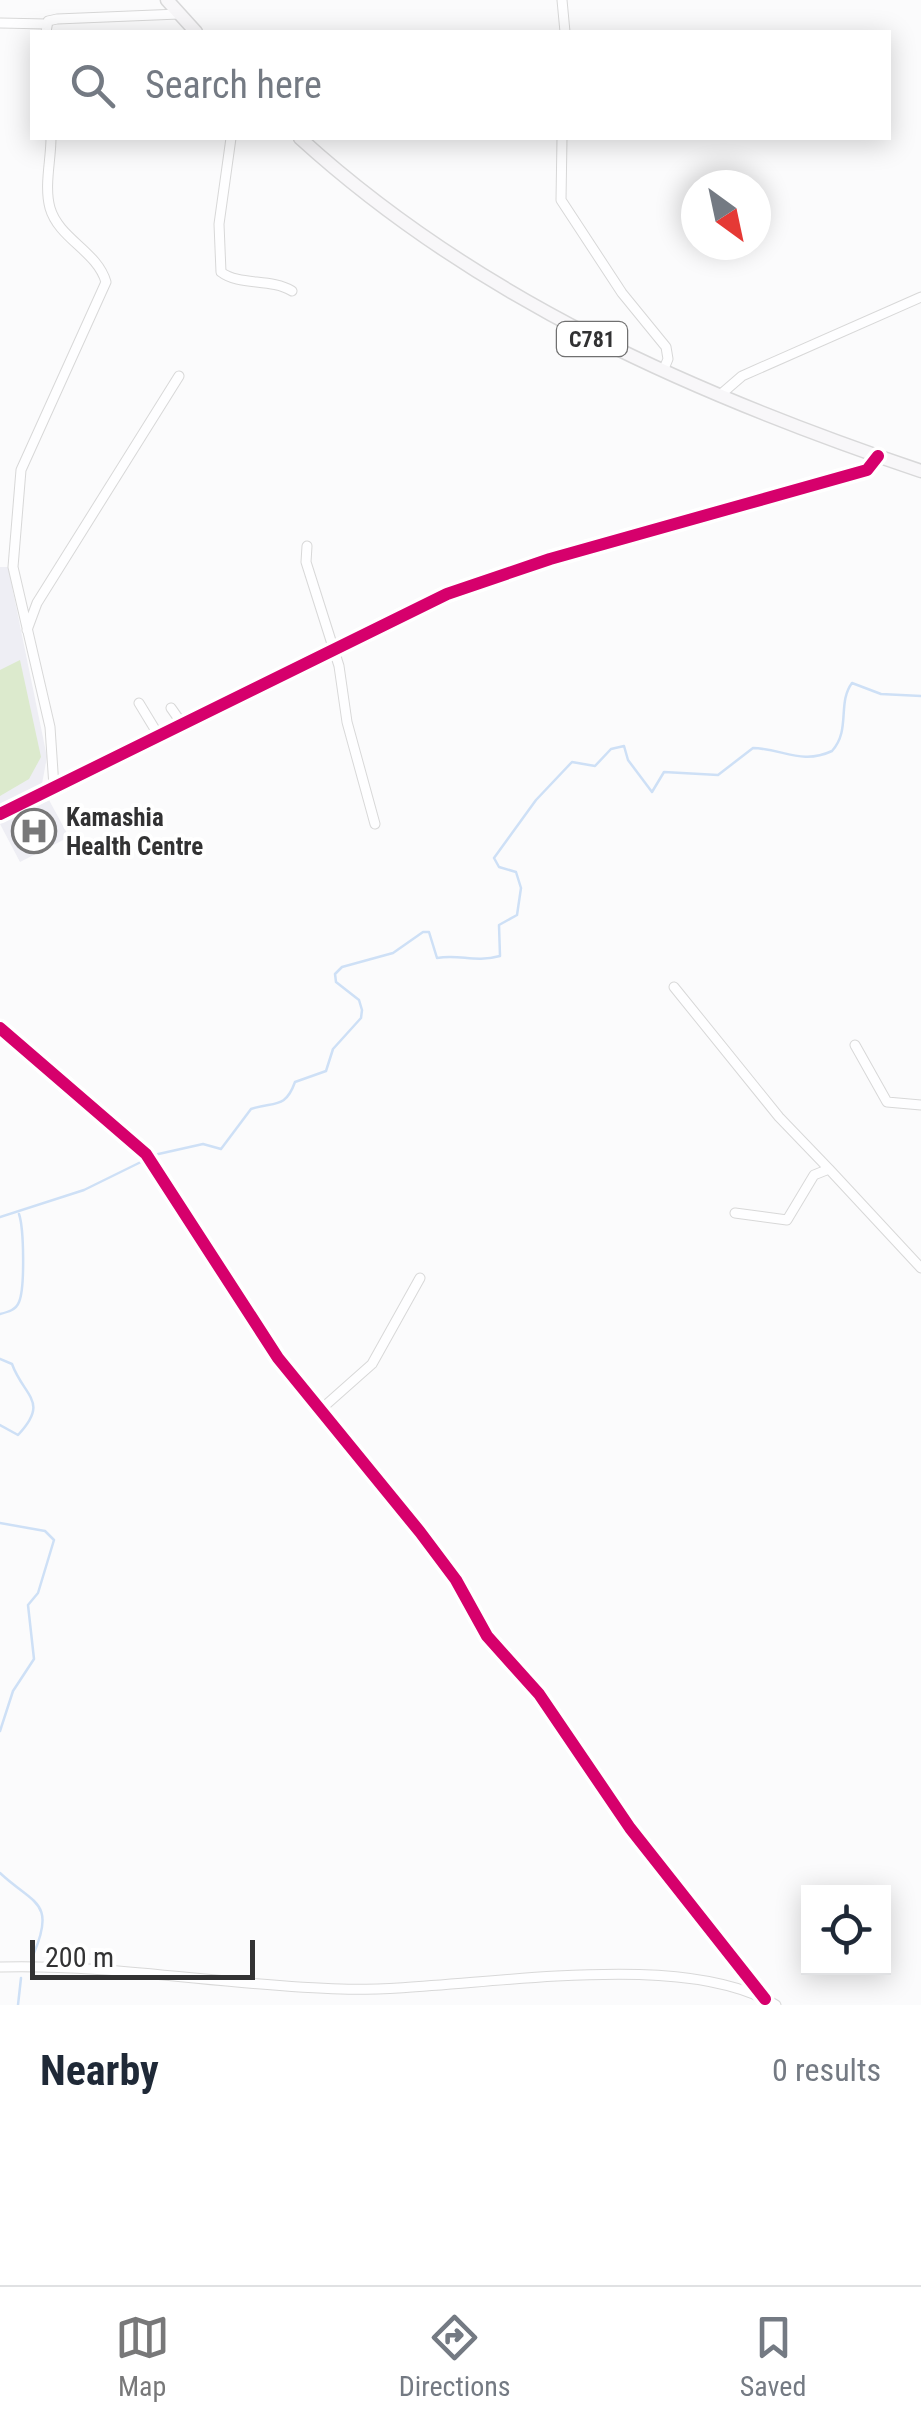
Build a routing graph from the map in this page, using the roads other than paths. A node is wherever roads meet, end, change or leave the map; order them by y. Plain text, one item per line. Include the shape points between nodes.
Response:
1 (167, 0) edge
2 (562, 0) edge
3 (179, 14) junction
4 (0, 23) edge
5 (46, 28) edge
6 (194, 30) edge
7 (566, 30) edge
8 (51, 140) edge
9 (231, 140) edge
10 (303, 140) edge
11 (562, 140) edge
12 (292, 292) dead end
13 (921, 297) edge
14 (663, 371) junction
15 (179, 376) dead end
16 (720, 394) junction
17 (878, 456) junction
18 (921, 471) edge
19 (307, 546) dead end
20 (26, 633) junction
21 (334, 651) junction
22 (140, 703) dead end
23 (171, 708) dead end
24 (183, 725) junction
25 (159, 736) junction
26 (54, 787) junction
27 (0, 814) edge
28 (375, 824) dead end
29 (674, 987) dead end
30 (0, 1028) edge
31 (855, 1044) dead end
32 (921, 1106) edge
33 (830, 1169) junction
34 (735, 1213) dead end
35 (921, 1268) edge
36 (420, 1278) dead end
37 (319, 1411) junction
38 (0, 1967) edge
39 (766, 1998) junction
40 (776, 2005) edge

1 - 3 main road
2 - 7 street
3 - 5 street via 68,18
3 - 6 main road
4 - 5 street
8 - 20 street via 50,208 97,263 106,288 22,464 13,567
9 - 12 street via 220,272
10 - 14 main road, C781 via 467,267 607,347
11 - 14 street via 562,200 666,347
13 - 16 street via 742,376
14 - 16 main road, C781
15 - 20 street via 37,603
16 - 17 main road, C781
17 - 18 main road, C781
17 - 21 street via 868,470 475,583
19 - 21 street
20 - 26 street via 50,728
21 - 24 street
21 - 28 street
22 - 25 street
23 - 24 street
24 - 25 street
25 - 26 street
26 - 27 street
29 - 33 street
30 - 37 street via 149,1158
31 - 32 street via 887,1102
33 - 34 street via 814,1174 787,1220
33 - 35 street
36 - 37 street via 372,1364
37 - 39 street via 436,1553 487,1636
38 - 39 street via 383,1990 674,1975
39 - 40 street

